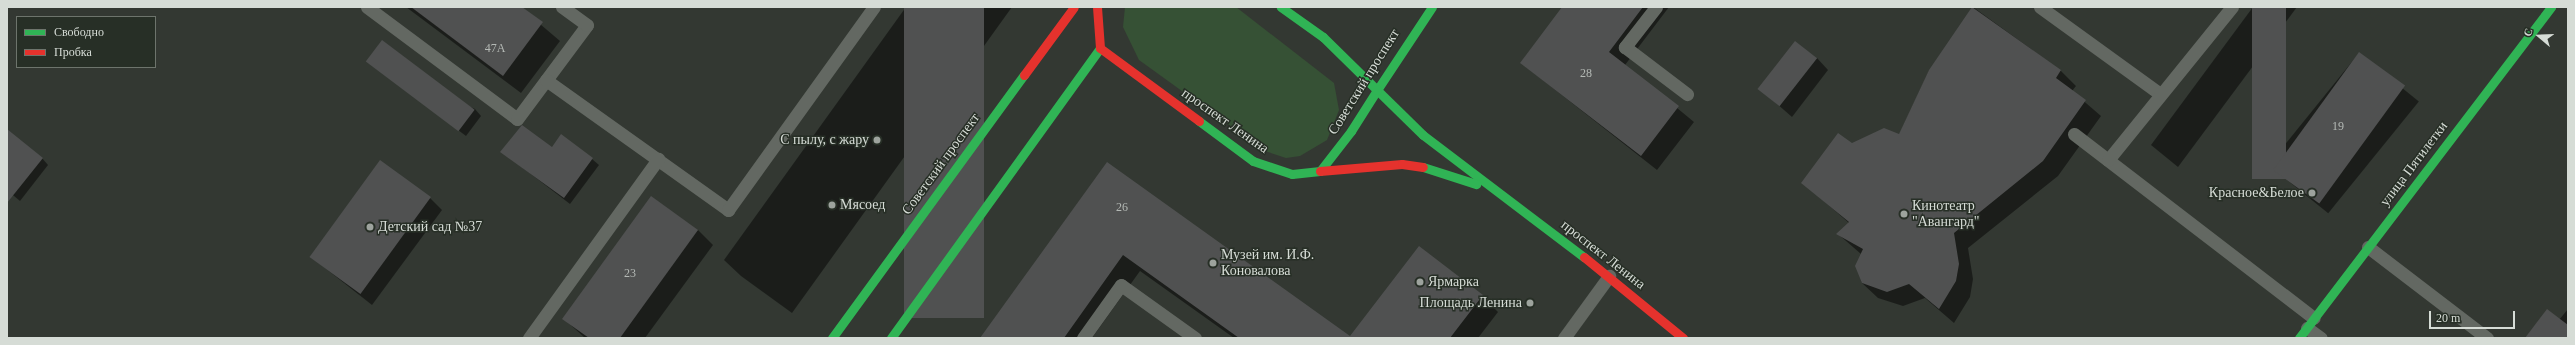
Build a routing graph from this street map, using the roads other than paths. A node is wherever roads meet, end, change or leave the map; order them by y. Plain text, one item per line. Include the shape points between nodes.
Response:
1 (367, 7) edge
2 (562, 7) edge
3 (874, 7) edge
4 (1074, 7) edge
5 (1097, 7) edge
6 (1282, 7) edge
7 (1432, 7) edge
8 (1656, 7) edge
9 (2040, 7) edge
10 (2232, 7) edge
11 (2551, 7) edge
12 (1100, 48) junction
13 (546, 80) junction
14 (1377, 90) junction
15 (1687, 94) dead end
16 (2160, 94) junction
17 (2074, 134) dead end
18 (658, 159) junction
19 (2108, 160) junction
20 (1320, 171) junction
21 (1504, 197) junction
22 (2368, 248) junction
23 (1610, 276) junction
24 (2307, 328) edge
25 (895, 337) edge
26 (529, 338) edge
27 (832, 338) edge
28 (1083, 338) edge
29 (1195, 338) edge
30 (1564, 338) edge
31 (1683, 338) edge
32 (2321, 338) edge
33 (2487, 338) edge

1 - 13 lane via 517,119
2 - 13 lane via 587,26
3 - 18 lane via 728,210
4 - 27 main road, Советский проспект
5 - 12 main road
6 - 14 main road, проспект Ленина via 1323,37
7 - 14 main road, Советский проспект
8 - 15 lane via 1625,47
9 - 16 lane
10 - 16 lane
11 - 22 main road, улица Пятилетки
12 - 20 main road, проспект Ленина via 1253,161 1292,174
12 - 25 main road
13 - 18 lane
14 - 20 main road, Советский проспект via 1351,131
14 - 21 main road, проспект Ленина via 1423,135
16 - 19 lane
17 - 19 lane
18 - 26 lane
19 - 24 lane
20 - 21 main road, проспект Ленина via 1408,165 1457,176
21 - 23 main road, проспект Ленина
22 - 24 main road, улица Пятилетки
22 - 33 lane
23 - 30 lane
23 - 31 main road, проспект Ленина
24 - 32 lane
28 - 29 lane via 1121,285

